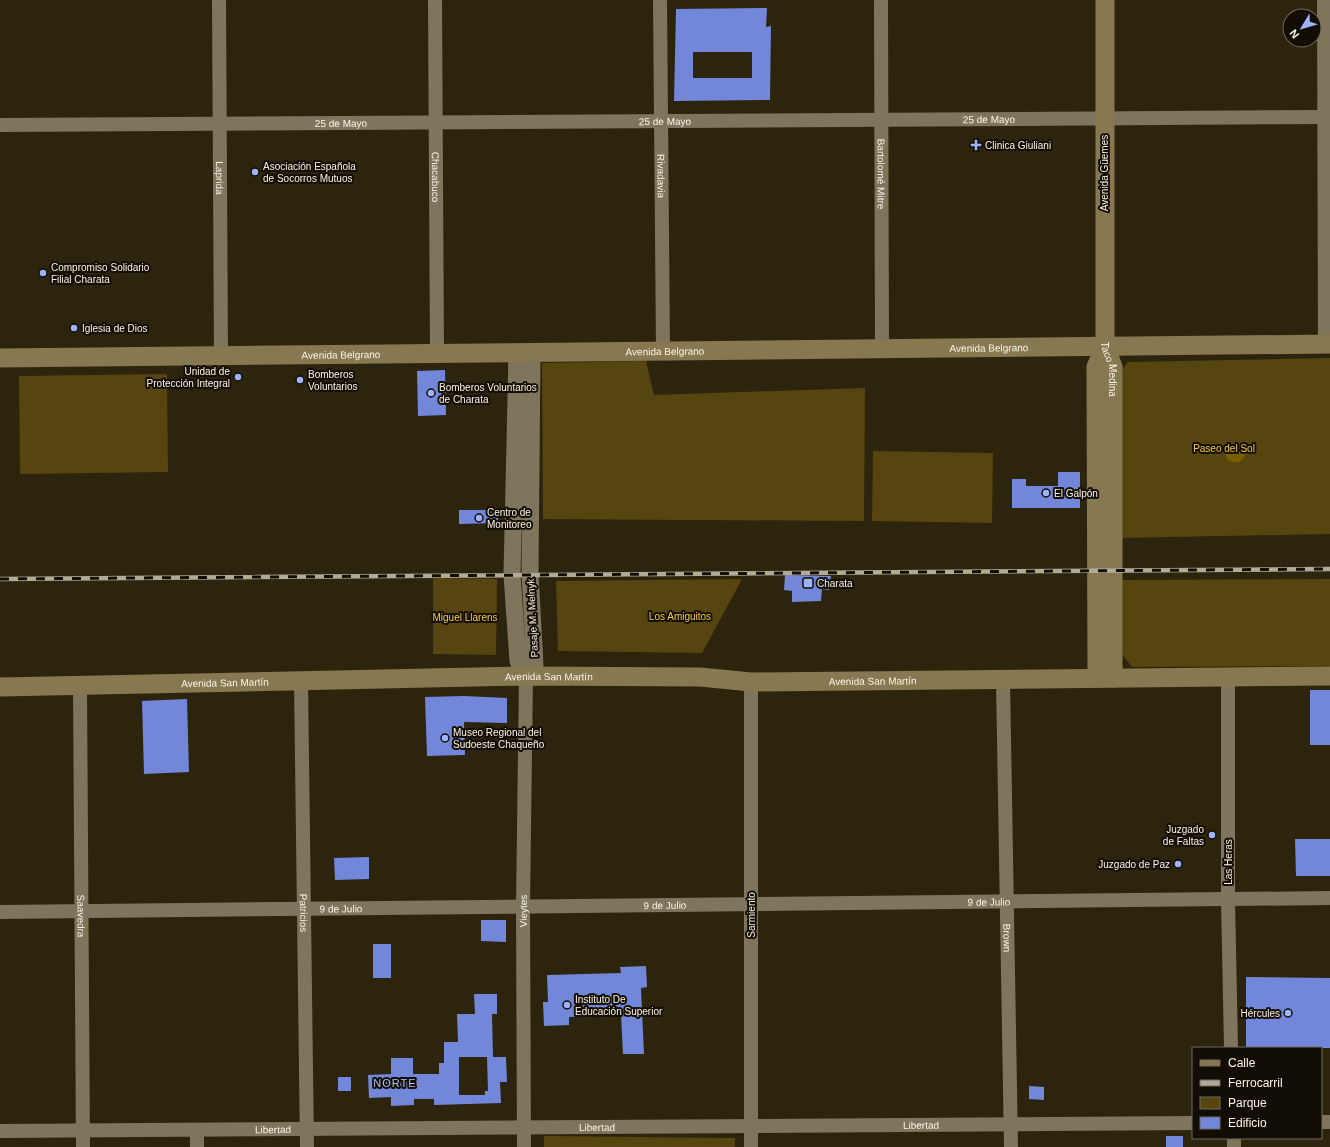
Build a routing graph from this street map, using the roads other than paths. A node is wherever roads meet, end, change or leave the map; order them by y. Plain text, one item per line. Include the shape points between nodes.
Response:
1 (219, 0) edge
2 (435, 0) edge
3 (660, 0) edge
4 (881, 0) edge
5 (1105, 0) edge
6 (1324, 0) edge
7 (1327, 117) edge
8 (1104, 118) junction
9 (881, 119) junction
10 (661, 121) junction
11 (436, 122) junction
12 (220, 123) junction
13 (0, 124) edge
14 (1328, 344) edge
15 (1105, 346) junction
16 (882, 349) junction
17 (663, 351) junction
18 (525, 353) junction
19 (437, 354) junction
20 (221, 356) junction
21 (0, 358) edge
22 (526, 676) junction
23 (1330, 676) edge
24 (1228, 677) junction
25 (1105, 678) junction
26 (301, 680) junction
27 (1003, 680) junction
28 (750, 682) junction
29 (80, 686) junction
30 (0, 687) edge
31 (1330, 898) edge
32 (1228, 899) junction
33 (1008, 901) junction
34 (750, 904) junction
35 (523, 906) junction
36 (303, 909) junction
37 (81, 911) junction
38 (0, 912) edge
39 (1231, 1047) edge
40 (1192, 1123) edge
41 (1011, 1124) junction
42 (750, 1127) junction
43 (524, 1129) junction
44 (83, 1130) junction
45 (197, 1130) junction
46 (307, 1130) junction
47 (0, 1131) edge
48 (83, 1147) edge
49 (197, 1147) edge
50 (307, 1147) edge
51 (524, 1147) edge
52 (751, 1147) edge
53 (1011, 1147) edge

1 - 12 street, Laprida
2 - 11 street, Chacabuco
3 - 10 street, Rivadavia
4 - 9 street, Bartolomé Mitre
5 - 8 main road, Avenida Güemes
6 - 7 street
7 - 8 street, 25 de Mayo
7 - 14 street
8 - 9 street, 25 de Mayo
8 - 15 main road, Avenida Güemes
9 - 10 street, 25 de Mayo
9 - 16 street, Bartolomé Mitre
10 - 11 street, 25 de Mayo
10 - 17 street, Rivadavia
11 - 12 street, 25 de Mayo
11 - 19 street, Chacabuco
12 - 13 street, 25 de Mayo
12 - 20 street, Laprida
14 - 15 main road, Avenida Belgrano
15 - 16 main road, Avenida Belgrano
15 - 25 main road, Taco Medina via 1096,367
16 - 17 main road, Avenida Belgrano
17 - 18 main road, Avenida Belgrano
18 - 19 main road, Avenida Belgrano
18 - 22 street, Pasaje M. Melnyk via 530,574 535,665
19 - 20 main road, Avenida Belgrano
20 - 21 main road, Avenida Belgrano
22 - 26 main road, Avenida San Martín
22 - 28 main road, Avenida San Martín via 700,677
22 - 35 street, Vieytes
23 - 24 main road, Avenida San Martín
24 - 25 main road, Avenida San Martín
24 - 32 street, Las Heras
25 - 27 main road, Avenida San Martín
26 - 29 main road, Avenida San Martín
26 - 36 street, Patricios
27 - 28 main road, Avenida San Martín
27 - 33 street, Brown
28 - 34 street, Sarmiento
29 - 30 main road, Avenida San Martín
29 - 37 street, Saavedra
31 - 32 street, 9 de Julio
32 - 33 street, 9 de Julio
32 - 39 street, Las Heras
33 - 34 street, 9 de Julio
33 - 41 street, Brown
34 - 35 street, 9 de Julio
34 - 42 street, Sarmiento
35 - 36 street, 9 de Julio
35 - 43 street, Vieytes
36 - 37 street, 9 de Julio
36 - 46 street, Patricios
37 - 38 street, 9 de Julio
37 - 44 street, Saavedra
40 - 41 street, Libertad
41 - 42 street, Libertad
41 - 53 street, Brown
42 - 43 street, Libertad
42 - 52 street, Sarmiento
43 - 46 street, Libertad
43 - 51 street, Vieytes
44 - 45 street, Libertad
44 - 47 street, Libertad
44 - 48 street, Saavedra
45 - 46 street, Libertad
45 - 49 street
46 - 50 street, Patricios

